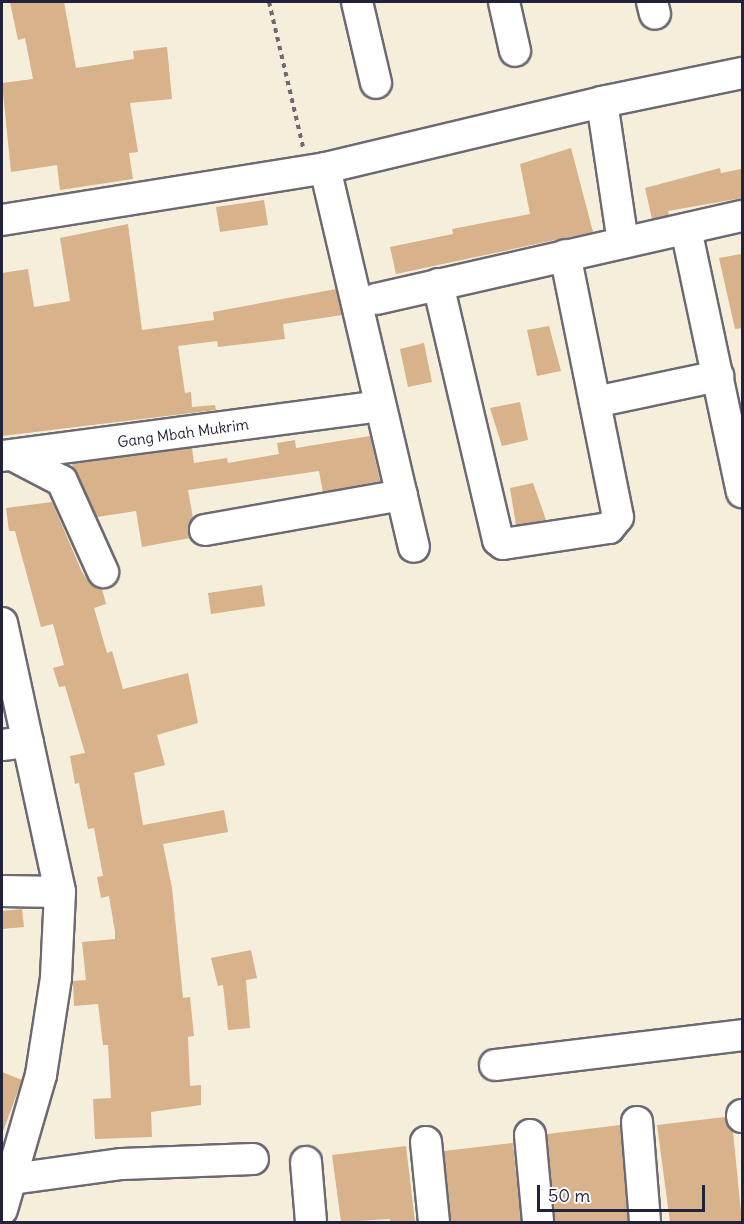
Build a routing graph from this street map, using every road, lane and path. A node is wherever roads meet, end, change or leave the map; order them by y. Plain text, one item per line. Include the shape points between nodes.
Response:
1 (269, 2) edge
2 (357, 2) edge
3 (504, 2) edge
4 (515, 51) dead end
5 (742, 73) edge
6 (376, 83) dead end
7 (602, 102) junction
8 (317, 170) junction
9 (742, 216) edge
10 (2, 219) edge
11 (686, 229) junction
12 (623, 242) junction
13 (565, 255) junction
14 (438, 284) junction
15 (376, 299) dead end
16 (718, 376) junction
17 (595, 402) junction
18 (365, 408) dead end
19 (8, 456) edge
20 (742, 492) edge
21 (402, 495) junction
22 (205, 530) dead end
23 (414, 548) dead end
24 (103, 572) dead end
25 (2, 623) edge
26 (15, 743) edge
27 (2, 891) edge
28 (60, 892) junction
29 (742, 1035) edge
30 (495, 1065) dead end
31 (637, 1122) dead end
32 (531, 1136) dead end
33 (426, 1142) dead end
34 (253, 1159) dead end
35 (306, 1162) dead end
36 (12, 1179) junction
37 (2, 1209) edge
38 (311, 1222) edge
39 (434, 1222) edge
40 (538, 1222) edge
41 (645, 1222) edge

1 - 8 path
2 - 6 street
3 - 4 street
5 - 7 street
7 - 8 street
7 - 12 street
8 - 10 street
8 - 21 street
9 - 11 street
11 - 12 street
11 - 16 street
12 - 13 street
13 - 14 street
13 - 17 street
14 - 15 street
14 - 17 street via 498,540 503,544 615,525 618,517
16 - 17 street
16 - 20 street
18 - 19 street, Gang Mbah Mukrim
19 - 24 street via 62,481
21 - 22 street
21 - 23 street
25 - 26 street
26 - 28 street
27 - 28 street
28 - 36 street via 56,978 40,1075
29 - 30 street
31 - 41 street
32 - 40 street
33 - 39 street
34 - 36 street via 122,1164
35 - 38 street
36 - 37 street

